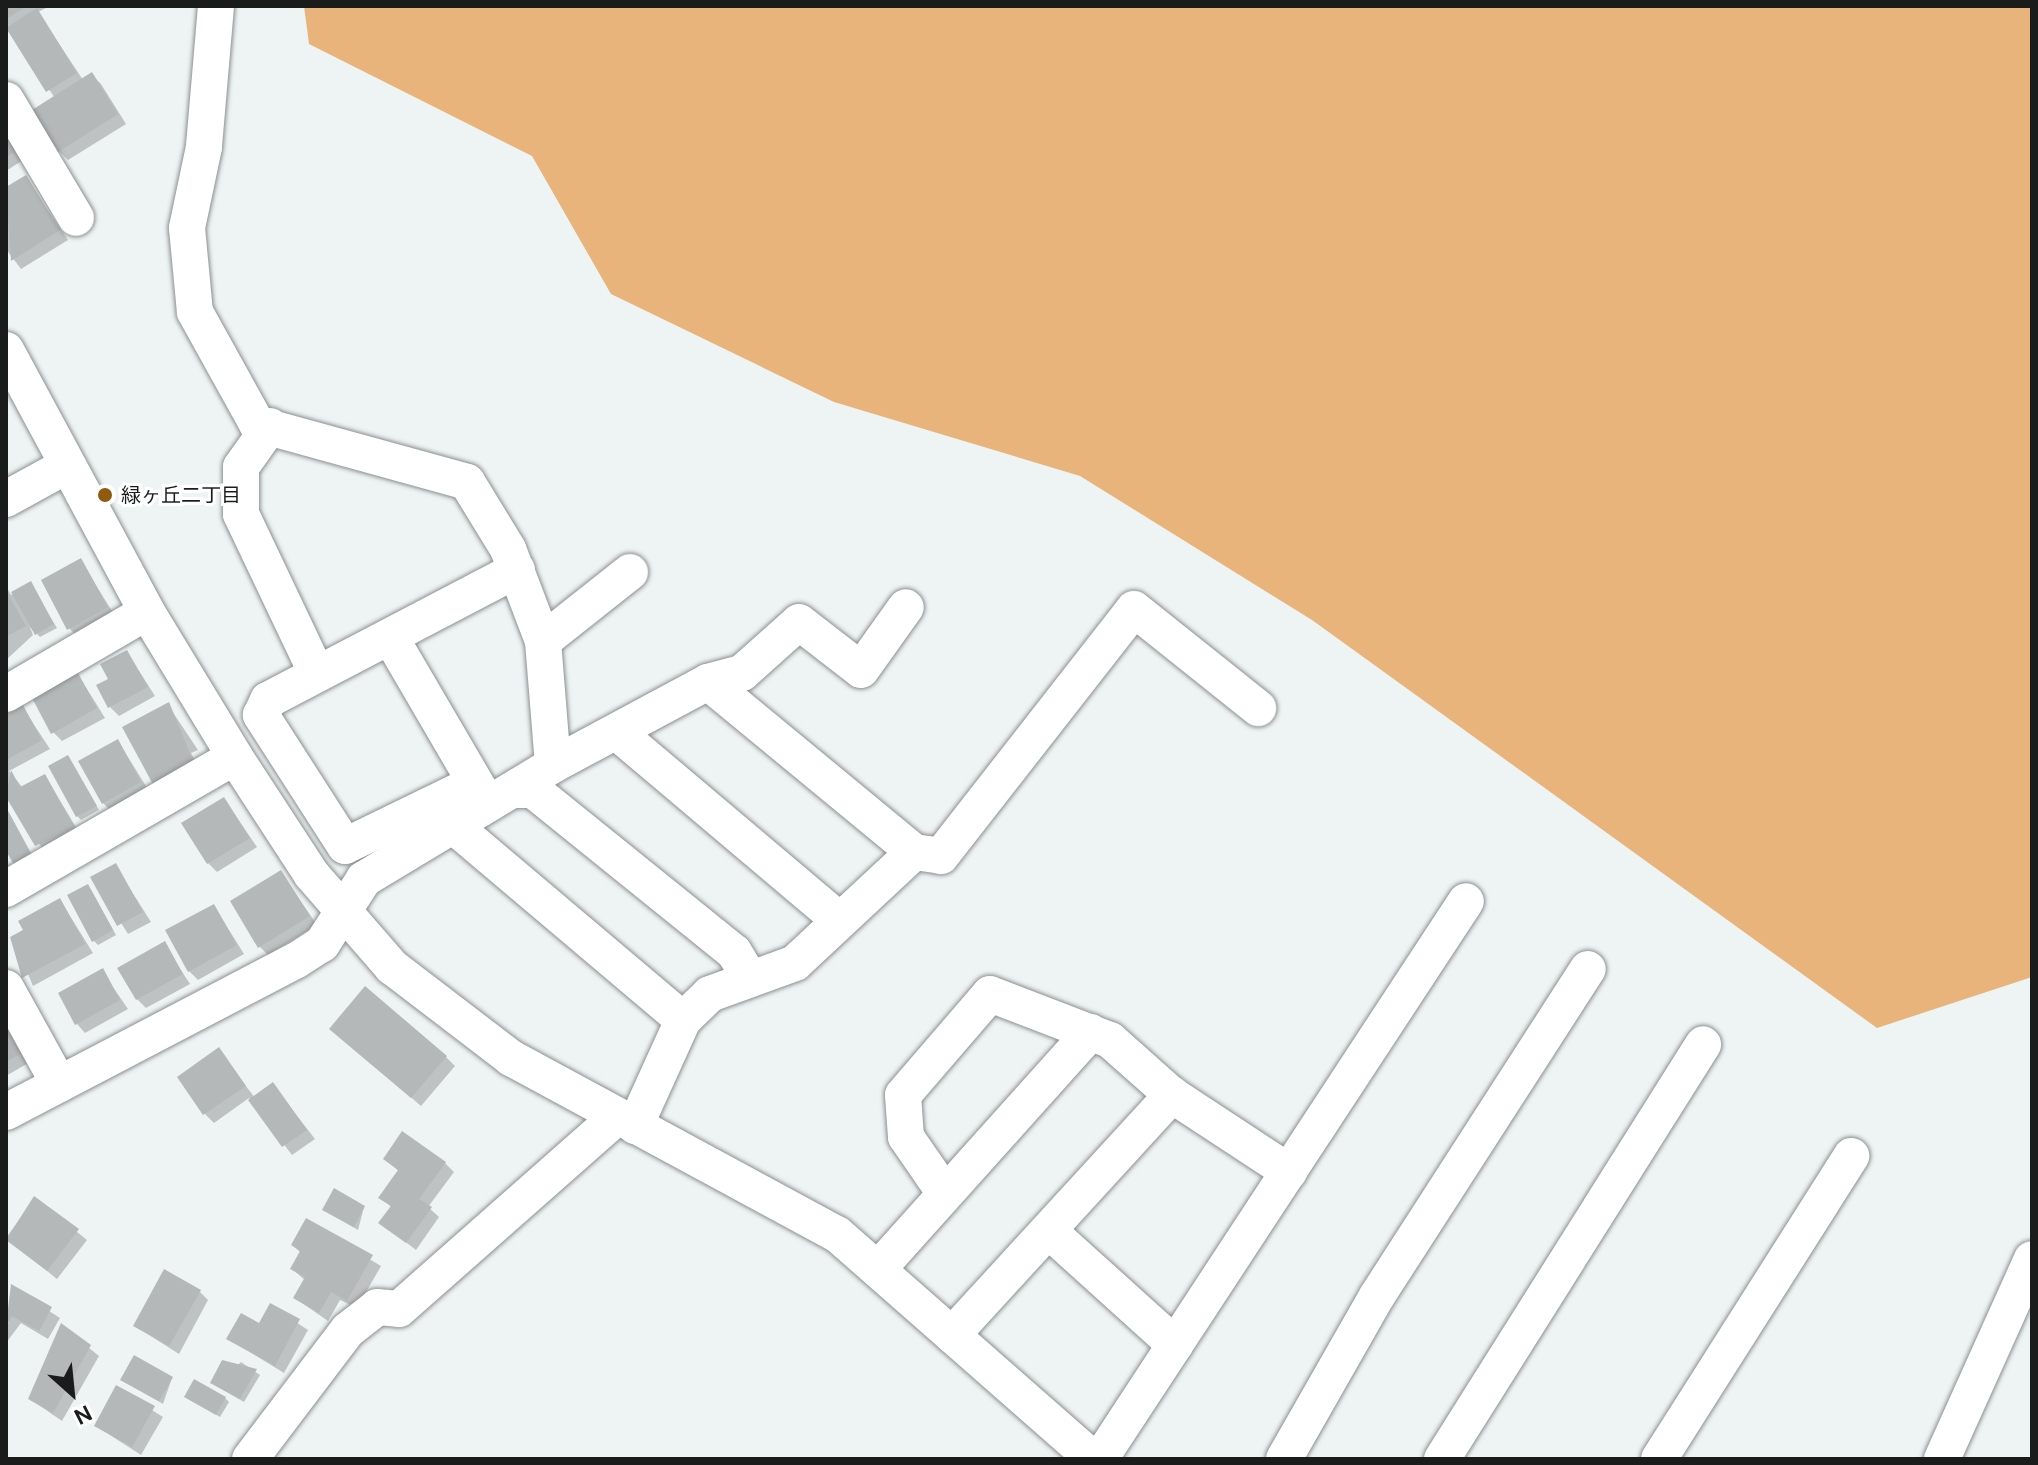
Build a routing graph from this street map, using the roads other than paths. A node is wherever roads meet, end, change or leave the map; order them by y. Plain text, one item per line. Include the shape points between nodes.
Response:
1 (216, 6) edge
2 (6, 100) edge
3 (76, 218) dead end
4 (6, 350) edge
5 (270, 426) junction
6 (66, 466) junction
7 (6, 499) edge
8 (517, 570) junction
9 (630, 572) dead end
10 (906, 607) dead end
11 (147, 612) junction
12 (392, 640) junction
13 (543, 641) junction
14 (317, 674) junction
15 (708, 682) junction
16 (6, 694) edge
17 (1258, 708) dead end
18 (619, 734) junction
19 (235, 757) junction
20 (553, 765) junction
21 (494, 794) junction
22 (456, 828) junction
23 (914, 852) junction
24 (6, 889) edge
25 (1466, 901) dead end
26 (344, 916) junction
27 (840, 921) junction
28 (1588, 969) dead end
29 (750, 979) junction
30 (6, 988) edge
31 (683, 1020) junction
32 (1091, 1032) junction
33 (1703, 1044) dead end
34 (59, 1084) junction
35 (1172, 1095) junction
36 (6, 1112) edge
37 (626, 1122) junction
38 (1851, 1156) dead end
39 (1289, 1172) junction
40 (944, 1192) junction
41 (1049, 1231) junction
42 (2032, 1259) edge
43 (879, 1268) junction
44 (952, 1335) junction
45 (1175, 1345) junction
46 (250, 1459) edge
47 (1093, 1459) edge
48 (1100, 1459) edge
49 (1284, 1459) edge
50 (1442, 1459) edge
51 (1659, 1459) edge
52 (1942, 1459) edge

1 - 5 street via 204,147 187,228 195,312 245,409
2 - 3 street
4 - 6 street
5 - 8 street via 467,482
5 - 14 street via 241,467 241,514
6 - 7 street
6 - 11 street
8 - 12 street
8 - 13 street
9 - 13 street
10 - 15 street via 861,670 799,622 742,673
11 - 16 street
11 - 19 street
12 - 14 street
12 - 21 street
13 - 20 street
14 - 21 street via 268,700 261,715 345,846
15 - 18 street
15 - 23 street
17 - 23 street via 1134,609 941,856
18 - 20 street
18 - 27 street
19 - 24 street
19 - 26 street
20 - 21 street
21 - 22 street
21 - 29 street via 533,790 722,943
22 - 26 street via 364,879
22 - 31 street
23 - 27 street
25 - 39 street
26 - 34 street via 297,960
26 - 37 street via 465,1029
27 - 29 street via 795,963
28 - 49 street via 1377,1296
29 - 31 street via 710,994
30 - 34 street
31 - 37 street
32 - 35 street via 1110,1040
32 - 40 street
32 - 40 street via 990,994 903,1095 906,1137
33 - 50 street
34 - 36 street
35 - 39 street
35 - 41 street
37 - 43 street via 802,1213
37 - 46 street via 399,1309 377,1307 348,1330
38 - 51 street
39 - 45 street
40 - 43 street
41 - 44 street
41 - 45 street
42 - 52 street
43 - 44 street
44 - 47 street
45 - 48 street

